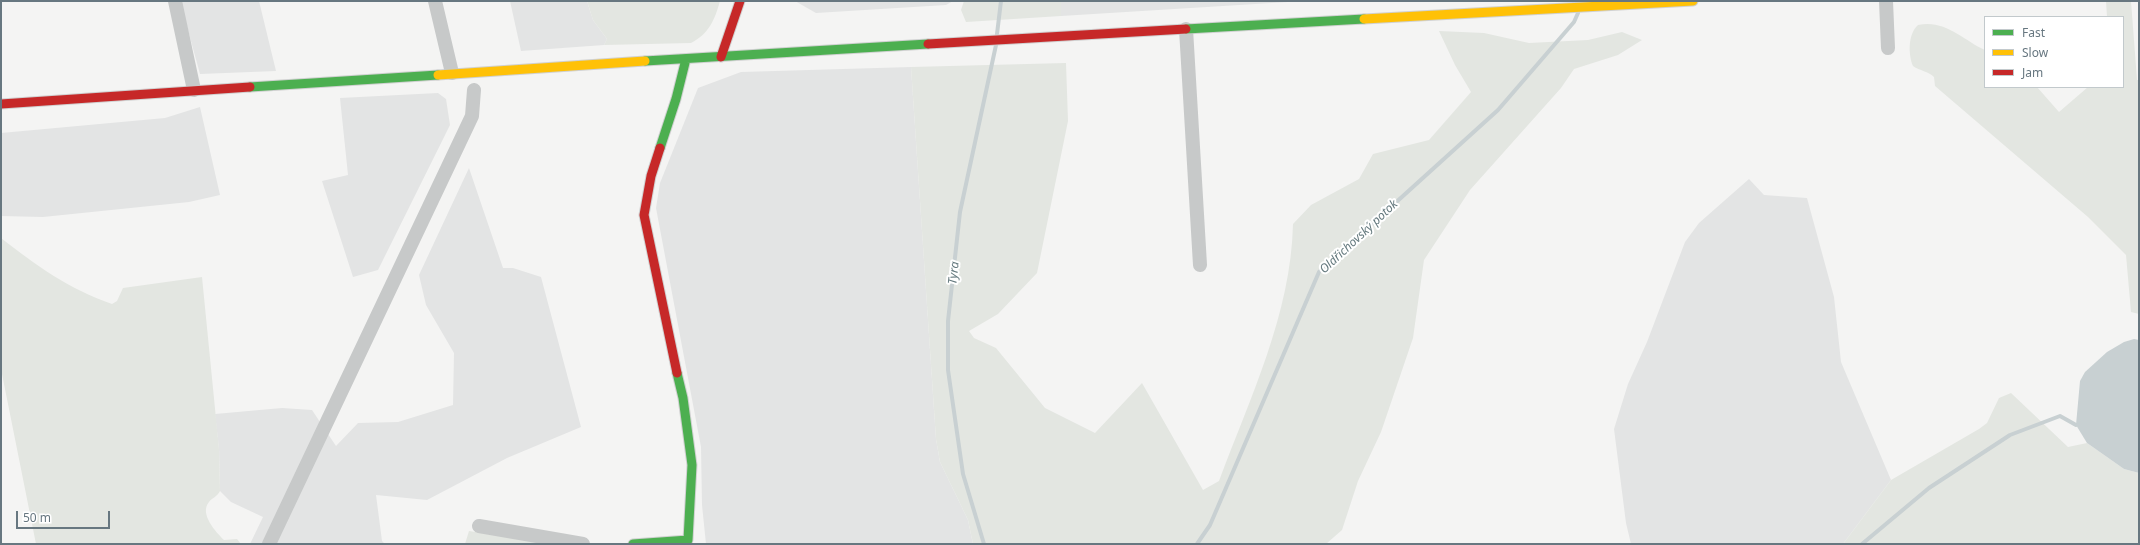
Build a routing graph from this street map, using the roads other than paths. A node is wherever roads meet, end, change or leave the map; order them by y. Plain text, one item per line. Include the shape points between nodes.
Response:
1 (175, 1) edge
2 (435, 1) edge
3 (740, 1) edge
4 (1693, 1) edge
5 (1886, 1) edge
6 (1186, 29) junction
7 (1888, 48) dead end
8 (721, 57) junction
9 (686, 59) junction
10 (452, 73) junction
11 (194, 90) junction
12 (474, 90) dead end
13 (1, 104) edge
14 (1200, 265) dead end
15 (479, 526) dead end
16 (269, 544) edge
17 (583, 544) edge
18 (633, 544) edge

1 - 11 street
2 - 10 street
3 - 8 main road
4 - 6 main road via 1545,10 1395,13
5 - 7 street
6 - 8 main road
6 - 14 street
8 - 9 main road
9 - 10 main road
9 - 18 main road via 676,99 650,176 644,215 683,398 692,465 688,540
10 - 11 main road
11 - 13 main road
12 - 16 street via 472,116
15 - 17 street

